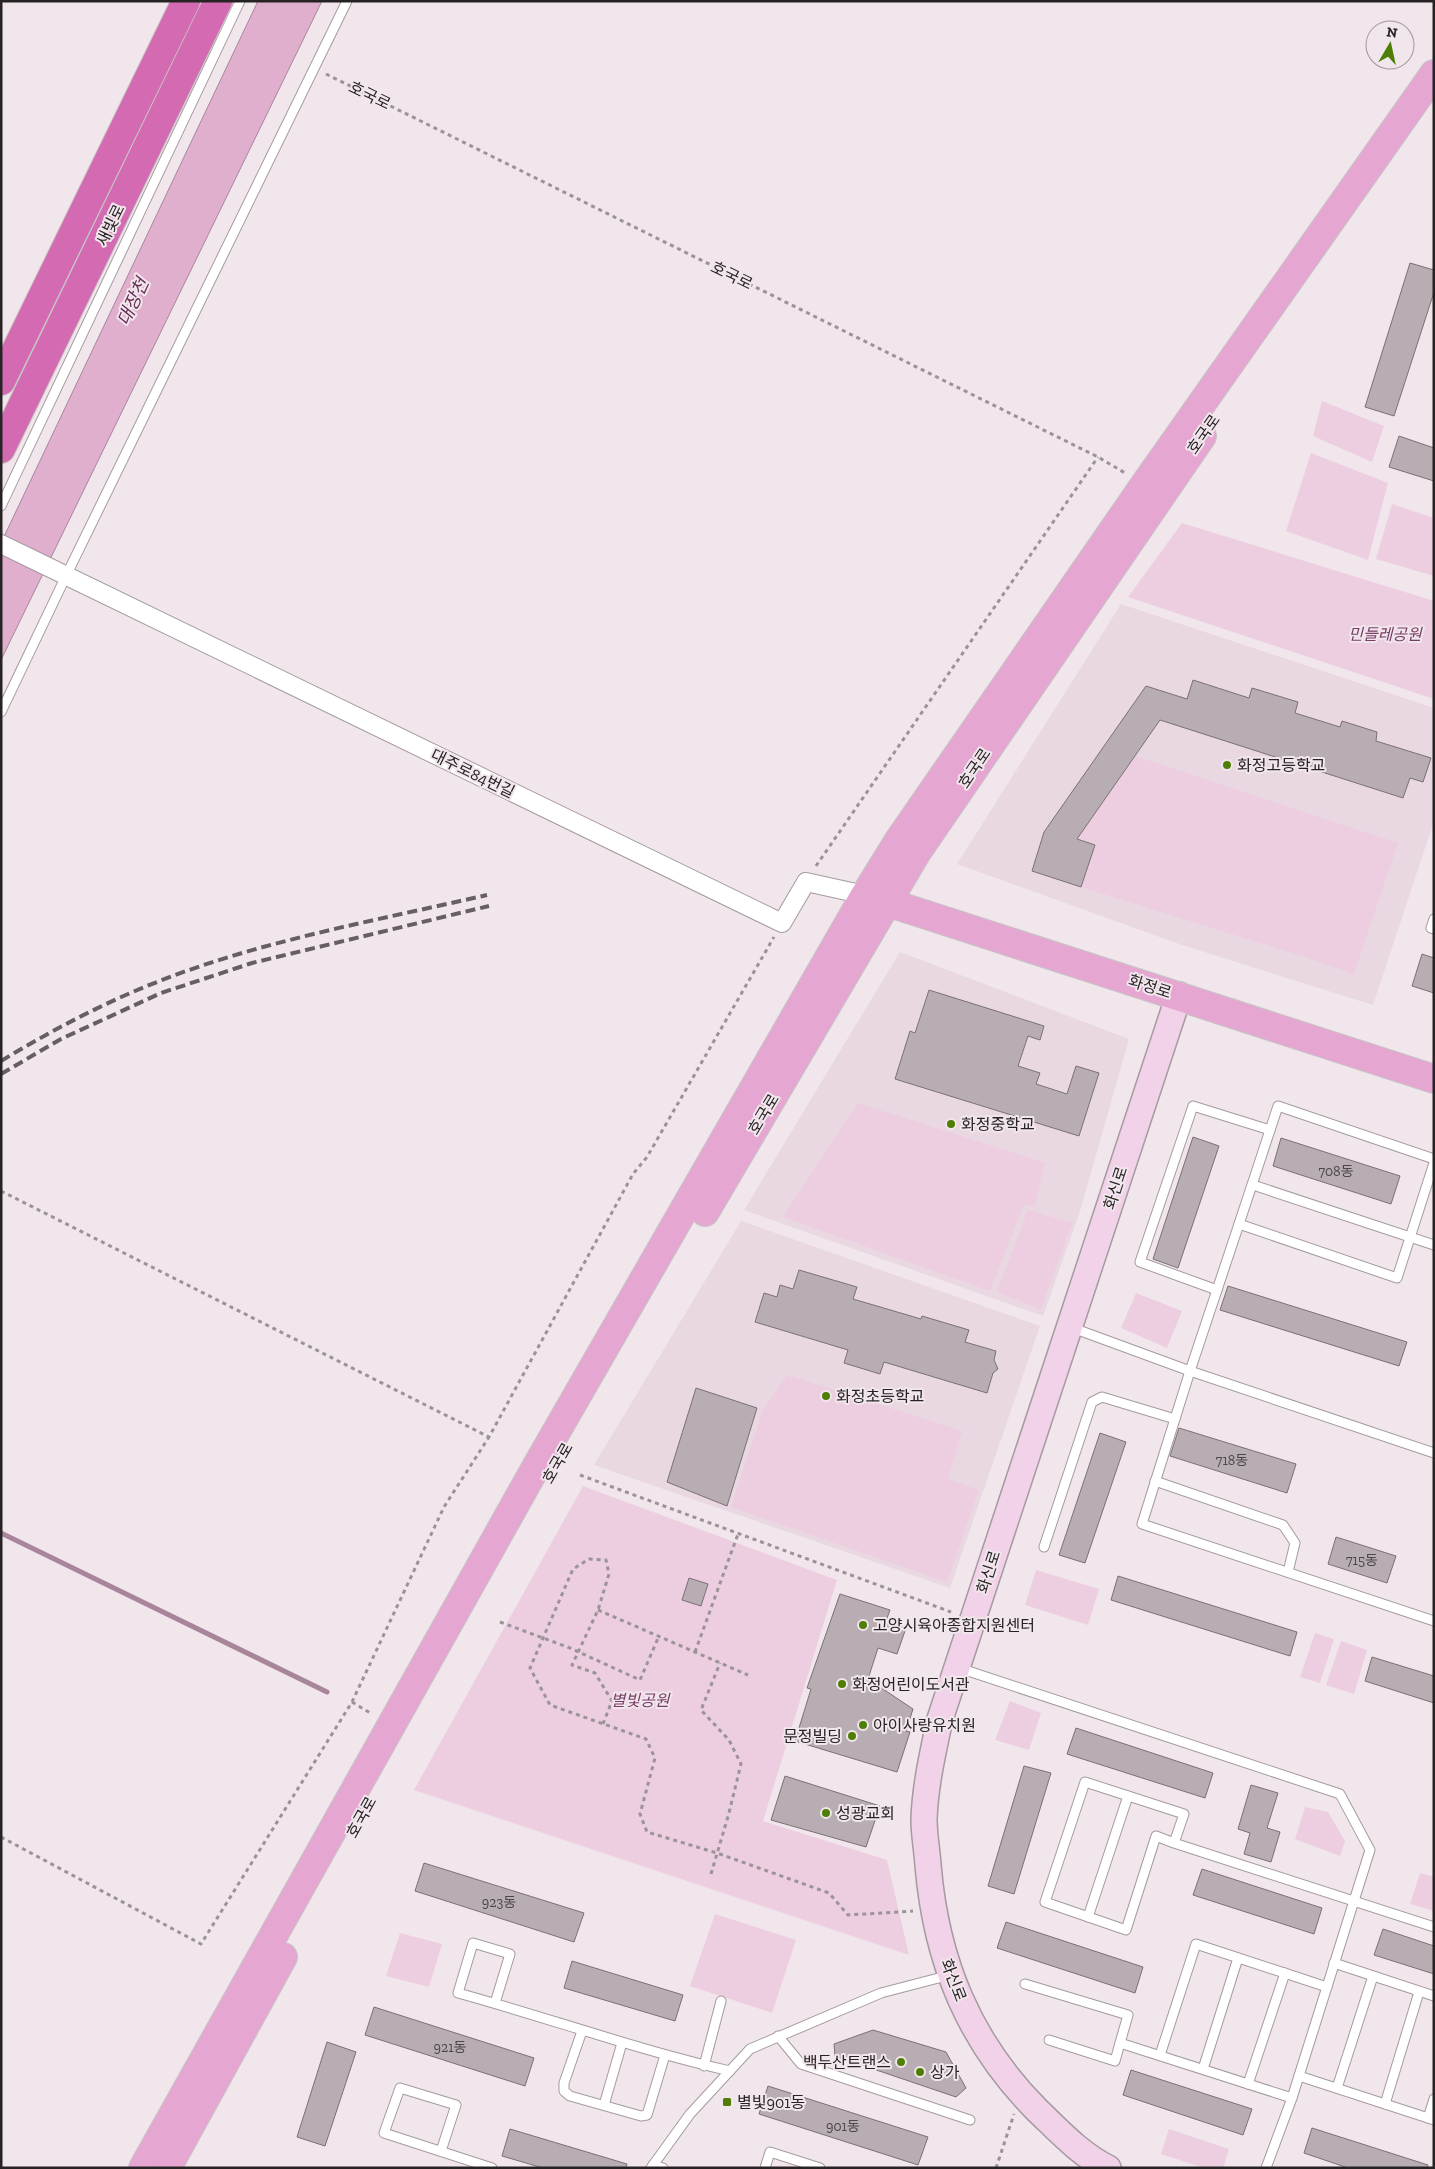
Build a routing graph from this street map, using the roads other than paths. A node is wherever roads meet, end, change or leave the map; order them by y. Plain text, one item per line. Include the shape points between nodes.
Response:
1 (186, 1) edge
2 (218, 1) edge
3 (240, 1) edge
4 (347, 1) edge
5 (1434, 74) edge
6 (1434, 106) edge
7 (1, 381) edge
8 (1, 449) edge
9 (1, 506) edge
10 (1, 544) edge
11 (66, 576) junction
12 (1, 712) edge
13 (877, 898) junction
14 (1434, 919) edge
15 (1434, 929) edge
16 (1179, 995) junction
17 (1434, 1080) edge
18 (1270, 1130) junction
19 (1434, 1159) edge
20 (1434, 1163) edge
21 (1253, 1185) junction
22 (1239, 1224) junction
23 (1410, 1237) junction
24 (1434, 1245) edge
25 (1217, 1290) junction
26 (1069, 1327) junction
27 (1190, 1371) junction
28 (1175, 1419) junction
29 (1434, 1453) edge
30 (1155, 1482) junction
31 (1044, 1547) dead end
32 (1288, 1572) junction
33 (1433, 1618) edge
34 (957, 1667) junction
35 (1128, 1796) junction
36 (1174, 1843) junction
37 (1354, 1902) junction
38 (1088, 1917) junction
39 (1434, 1927) edge
40 (1238, 1958) junction
41 (1334, 1964) junction
42 (1285, 1973) junction
43 (950, 1975) junction
44 (1373, 1976) junction
45 (1025, 1984) dead end
46 (1327, 1987) junction
47 (1419, 1992) junction
48 (1434, 1996) edge
49 (721, 2001) dead end
50 (495, 2003) junction
51 (582, 2031) junction
52 (778, 2036) junction
53 (1049, 2040) dead end
54 (622, 2043) junction
55 (1120, 2043) junction
56 (665, 2055) junction
57 (1160, 2056) junction
58 (704, 2066) junction
59 (1203, 2069) junction
60 (730, 2071) junction
61 (1298, 2076) junction
62 (1248, 2084) junction
63 (1337, 2088) junction
64 (1292, 2098) junction
65 (1434, 2100) edge
66 (1385, 2104) junction
67 (604, 2105) junction
68 (1431, 2119) edge
69 (970, 2120) dead end
70 (441, 2151) junction
71 (652, 2166) edge
72 (143, 2168) edge
73 (167, 2168) edge
74 (492, 2168) edge
75 (663, 2168) edge
76 (765, 2168) edge
77 (820, 2168) edge
78 (1108, 2168) edge
79 (1266, 2168) edge

1 - 7 highway, 새빛로
2 - 8 highway, 새빛로
3 - 9 lane
4 - 11 lane
5 - 13 main road, 호국로 via 899,840
6 - 13 main road, 호국로 via 1161,494 917,852
10 - 11 street, 대주로84번길
11 - 12 lane
11 - 13 street, 대주로84번길 via 782,923 806,882
13 - 16 main road, 화정로
13 - 72 main road, 호국로 via 540,1460
13 - 73 main road, 호국로 via 554,1466
14 - 15 lane via 1430,928
16 - 17 main road, 화정로
16 - 26 main road, 화신로
18 - 19 lane via 1278,1106
18 - 21 lane
18 - 25 lane via 1193,1106 1140,1262
20 - 23 lane
21 - 22 lane
21 - 23 lane
22 - 23 lane via 1397,1278
22 - 25 lane
23 - 24 lane
25 - 27 lane
26 - 27 lane
26 - 34 main road, 화신로
27 - 28 lane
27 - 29 lane
28 - 30 lane
28 - 31 lane via 1102,1397 1092,1402
30 - 32 lane via 1283,1525 1295,1543
30 - 32 lane via 1142,1524
32 - 33 lane
34 - 37 lane via 1340,1794 1370,1850
34 - 43 main road, 화신로 via 940,1719 924,1820 932,1908
35 - 36 lane via 1184,1814
35 - 38 lane
35 - 38 lane via 1086,1782 1045,1902
36 - 37 lane
36 - 38 lane via 1156,1836 1126,1930
37 - 39 lane
37 - 41 lane
40 - 42 lane
40 - 57 lane via 1196,1944
40 - 59 lane
41 - 44 lane
41 - 46 lane
42 - 46 lane
42 - 62 lane
43 - 52 lane via 881,1993
43 - 78 main road, 화신로 via 978,2037 1020,2093 1094,2161
44 - 47 lane
44 - 63 lane
45 - 55 lane via 1128,2015
46 - 61 lane
47 - 48 lane
47 - 66 lane
49 - 58 lane
50 - 50 lane via 458,1993 473,1943 510,1954
50 - 51 lane
51 - 54 lane
51 - 67 lane via 564,2091 570,2096
52 - 60 lane via 750,2049
52 - 69 lane via 801,2064
53 - 55 lane via 1115,2061
54 - 56 lane
54 - 67 lane
55 - 57 lane
56 - 58 lane
56 - 67 lane via 647,2115
57 - 59 lane
58 - 60 lane
59 - 62 lane
60 - 71 lane via 690,2114
61 - 63 lane
61 - 64 lane
62 - 64 lane
63 - 66 lane
64 - 79 lane
65 - 68 lane
66 - 68 lane
70 - 70 lane via 384,2133 400,2088 456,2106
70 - 74 lane
71 - 75 lane
76 - 77 lane via 770,2152

